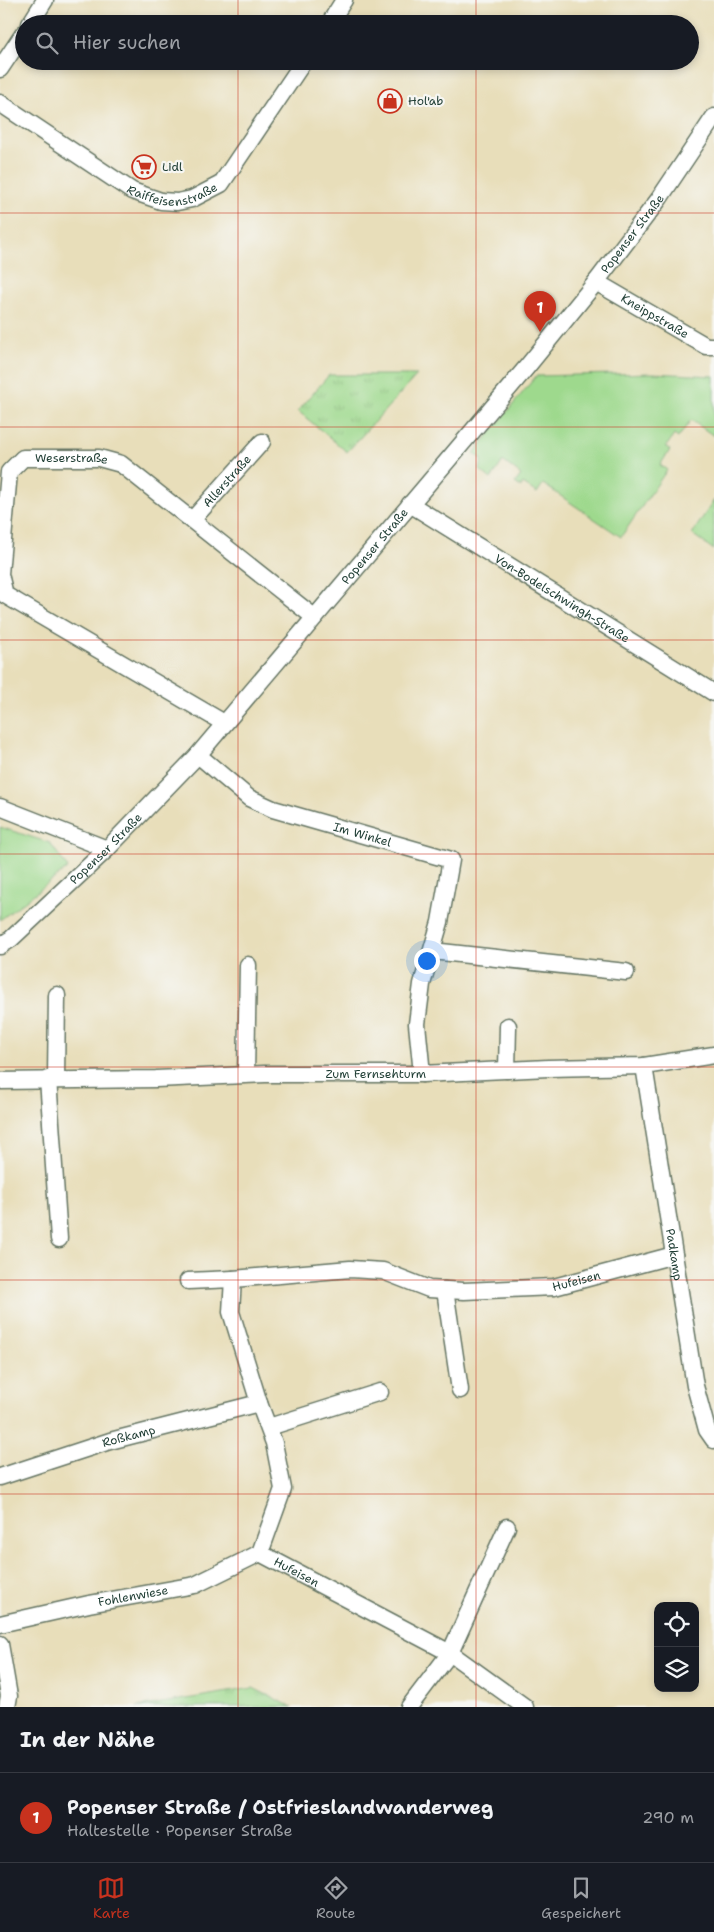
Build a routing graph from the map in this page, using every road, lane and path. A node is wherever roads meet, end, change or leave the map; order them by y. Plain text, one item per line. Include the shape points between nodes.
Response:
1 (45, 0) edge
2 (344, 0) edge
3 (36, 15) edge
4 (335, 15) edge
5 (15, 46) edge
6 (0, 69) edge
7 (298, 70) edge
8 (0, 104) edge
9 (714, 117) edge
10 (596, 282) junction
11 (714, 346) edge
12 (262, 442) dead end
13 (410, 504) junction
14 (193, 519) junction
15 (314, 617) junction
16 (714, 693) edge
17 (224, 723) junction
18 (198, 755) junction
19 (0, 808) edge
20 (107, 848) junction
21 (0, 946) edge
22 (432, 951) junction
23 (248, 964) dead end
24 (626, 972) dead end
25 (57, 995) dead end
26 (508, 1026) dead end
27 (714, 1055) edge
28 (644, 1066) junction
29 (506, 1070) junction
30 (246, 1074) junction
31 (422, 1074) junction
32 (52, 1079) junction
33 (0, 1081) edge
34 (59, 1239) dead end
35 (674, 1255) junction
36 (233, 1279) junction
37 (188, 1281) dead end
38 (445, 1290) junction
39 (460, 1390) dead end
40 (380, 1392) dead end
41 (258, 1403) junction
42 (268, 1427) junction
43 (714, 1440) edge
44 (0, 1477) edge
45 (507, 1528) dead end
46 (260, 1553) junction
47 (0, 1624) edge
48 (0, 1644) edge
49 (450, 1653) junction
50 (7, 1707) edge
51 (409, 1707) edge
52 (525, 1707) edge

1 - 3 street
2 - 4 street
5 - 6 street
7 - 8 street, Raiffeisenstraße via 221,184 192,199 177,202 161,201 132,191
9 - 10 street, Popenser Straße via 659,199
10 - 11 street, Kneippstraße via 706,346
10 - 13 street, Popenser Straße
12 - 14 street, Allerstraße
13 - 15 street, Popenser Straße
13 - 16 street, Von-Bodelschwingh-Straße
14 - 15 street, Weserstraße
14 - 17 street, Weserstraße via 121,464 99,458 23,458 9,472 0,574 5,595
15 - 17 street, Popenser Straße
17 - 18 street, Popenser Straße
18 - 20 street, Popenser Straße
18 - 22 street, Im Winkel via 249,798 273,809 451,860
19 - 20 street
20 - 21 street, Popenser Straße
22 - 24 street
22 - 31 street, Im Winkel via 422,984 417,1024
23 - 30 street
25 - 32 street
26 - 29 street
27 - 28 street, Zum Fernsehturm
28 - 29 street, Zum Fernsehturm
28 - 35 street, Padkamp
29 - 31 street, Zum Fernsehturm
30 - 31 street, Zum Fernsehturm
30 - 32 street, Zum Fernsehturm via 156,1079
32 - 33 street, Zum Fernsehturm
32 - 34 street
35 - 38 street, Hufeisen via 554,1287
35 - 43 street, Padkamp via 699,1407
36 - 37 street, Hufeisen
36 - 38 street, Hufeisen via 350,1269 383,1271 429,1289
36 - 41 street, Hufeisen via 231,1312
38 - 39 street
40 - 42 street
41 - 42 street, Hufeisen
41 - 44 street, Roßkamp via 110,1441
42 - 46 street, Hufeisen via 283,1489
45 - 49 street
46 - 47 street, Fohlenwiese via 195,1585
46 - 49 street, Hufeisen
48 - 50 street via 9,1696
49 - 51 street
49 - 52 street, Hufeisen

